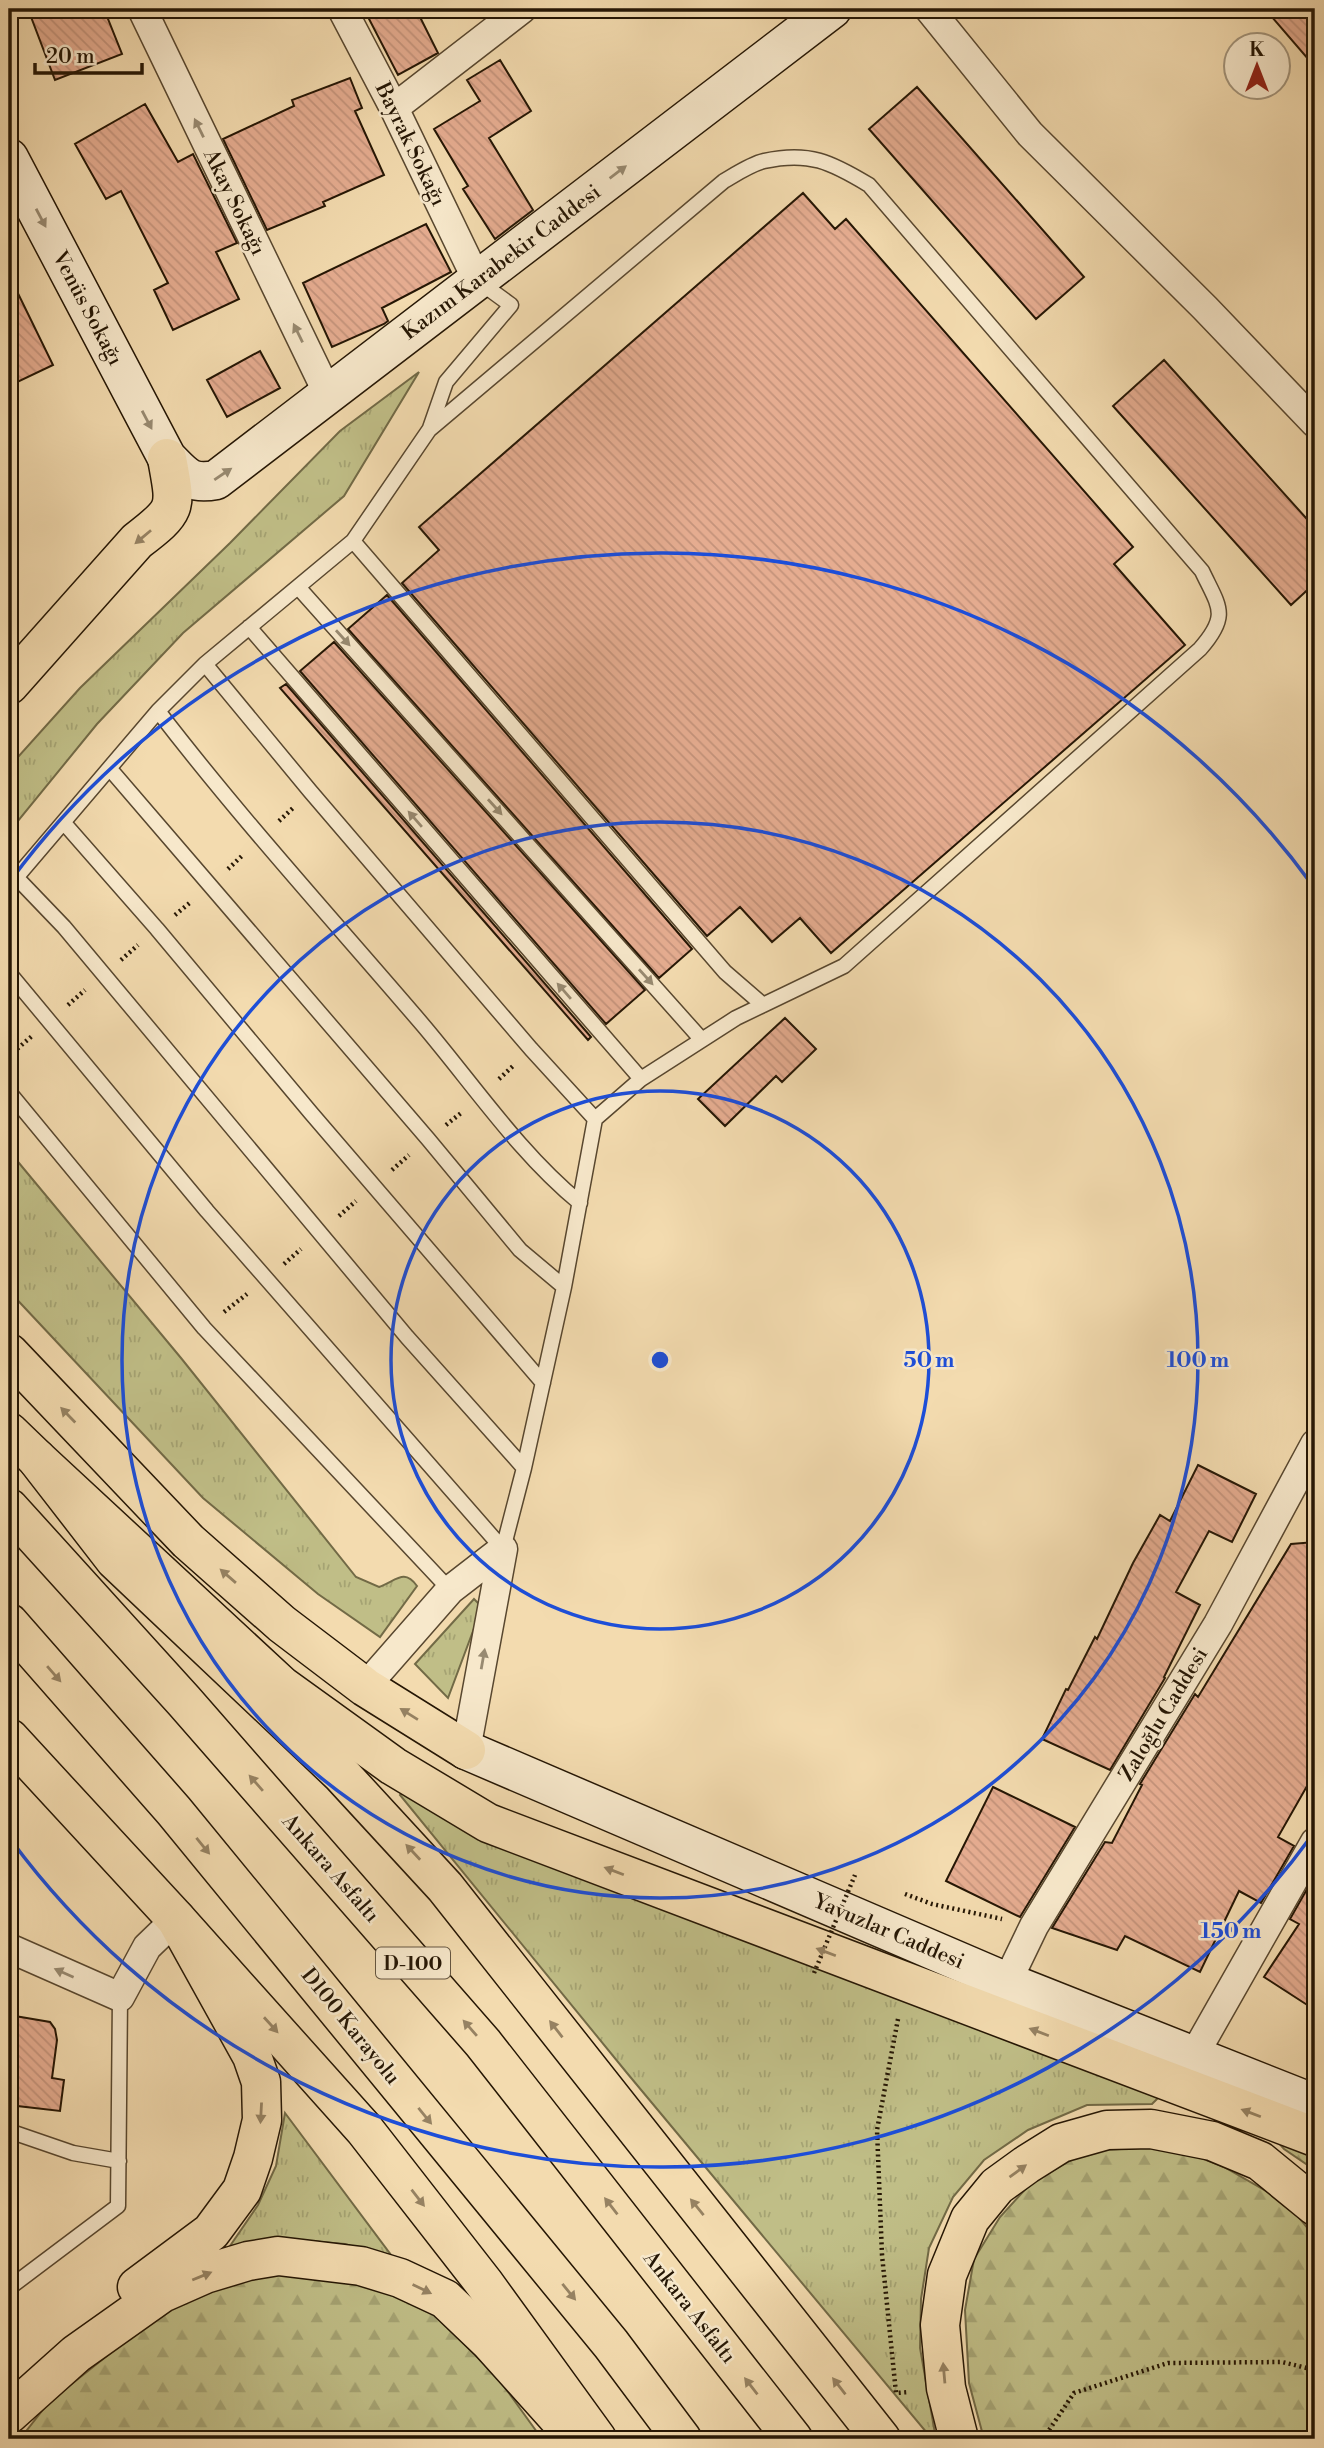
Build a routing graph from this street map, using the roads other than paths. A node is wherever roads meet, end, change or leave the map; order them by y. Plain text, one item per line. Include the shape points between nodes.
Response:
1 (142, 9) edge
2 (342, 9) edge
3 (522, 9) edge
4 (832, 9) edge
5 (929, 9) edge
6 (394, 108) junction
7 (9, 158) edge
8 (477, 280) junction
9 (328, 394) junction
10 (1315, 423) edge
11 (429, 430) junction
12 (167, 458) junction
13 (353, 541) junction
14 (298, 587) junction
15 (249, 628) junction
16 (205, 664) junction
17 (9, 685) edge
18 (158, 710) junction
19 (110, 768) junction
20 (64, 824) junction
21 (12, 882) edge
22 (9, 973) edge
23 (763, 1005) junction
24 (702, 1040) junction
25 (641, 1079) junction
26 (9, 1092) edge
27 (595, 1119) junction
28 (580, 1203) junction
29 (564, 1287) junction
30 (9, 1353) edge
31 (543, 1383) junction
32 (9, 1432) edge
33 (1315, 1444) edge
34 (36, 1458) junction
35 (524, 1468) junction
36 (9, 1508) edge
37 (503, 1549) junction
38 (450, 1590) junction
39 (9, 1623) edge
40 (365, 1687) junction
41 (466, 1750) junction
42 (14, 1755) edge
43 (1315, 1842) edge
44 (176, 1919) junction
45 (9, 1948) edge
46 (1007, 1982) junction
47 (120, 1997) junction
48 (1194, 2055) junction
49 (1315, 2104) edge
50 (9, 2131) edge
51 (1315, 2137) edge
52 (119, 2161) junction
53 (1315, 2206) edge
54 (9, 2288) edge
55 (9, 2395) edge
56 (9, 2414) edge
57 (577, 2439) edge
58 (597, 2439) edge
59 (682, 2439) edge
60 (793, 2439) edge
61 (881, 2439) edge
62 (959, 2439) edge

9 -> 1 street, Akay Sokağı
2 - 6 street, Bayrak Sokağı
3 - 6 street
8 -> 4 main road, Kazım Karabekir Caddesi
5 - 10 street via 1030,135
6 - 8 street, Bayrak Sokağı
7 -> 12 main road, Venüs Sokağı
8 - 9 main road, Kazım Karabekir Caddesi
8 - 11 lane via 511,305 446,383
12 -> 9 main road, Kazım Karabekir Caddesi via 188,479 216,480
11 - 13 lane
11 - 23 lane via 724,180 762,161 808,157 869,185 1202,571 1220,610 1215,632 1200,649 844,966
12 -> 17 highway via 172,509 137,541
13 - 14 lane
13 - 23 lane via 725,972
14 - 15 lane
14 -> 24 lane
15 - 16 lane
25 -> 15 lane
16 - 18 lane
16 - 27 lane
18 - 19 lane
18 - 28 lane via 260,839 549,1178
19 - 20 lane
19 - 29 lane via 520,1250
20 - 21 lane
20 - 31 lane
21 - 35 lane via 64,928 407,1337
22 - 37 lane via 207,1211
23 - 24 lane
24 - 25 lane
25 - 27 lane
26 - 38 lane via 204,1328
27 - 28 lane
28 - 29 lane
29 - 31 lane
40 -> 30 highway via 282,1624 188,1541
31 - 35 lane
32 - 34 highway
33 - 46 street, Zaloğlu Caddesi via 1218,1624 1034,1926
51 -> 34 highway via 488,1823 393,1766 282,1686
61 -> 34 highway via 445,1886 341,1774 116,1560
35 - 37 lane
60 -> 36 highway, Ankara Asfaltı / D-100 via 483,2043
37 - 38 street
41 -> 37 street
38 - 40 street
39 -> 59 highway, D100 Karayolu via 183,1822 611,2344
41 -> 40 highway
41 - 46 main road, Yavuzlar Caddesi
42 - 44 highway
43 - 48 street
44 - 47 street via 147,1947
44 -> 55 highway via 252,2056 261,2082 262,2120 242,2190 211,2232 70,2338
44 -> 58 highway via 364,2129
47 -> 45 street
46 - 48 main road, Yavuzlar Caddesi
47 - 52 lane
48 - 49 main road, Yavuzlar Caddesi
50 - 52 lane via 73,2153
52 - 54 lane via 118,2206
62 -> 53 highway via 946,2388 940,2325 947,2275 970,2219 997,2186 1026,2165 1060,2144 1107,2130 1151,2129 1212,2140 1260,2161
56 -> 57 highway via 76,2354 162,2294 205,2274 278,2256 361,2266 400,2278 445,2300

